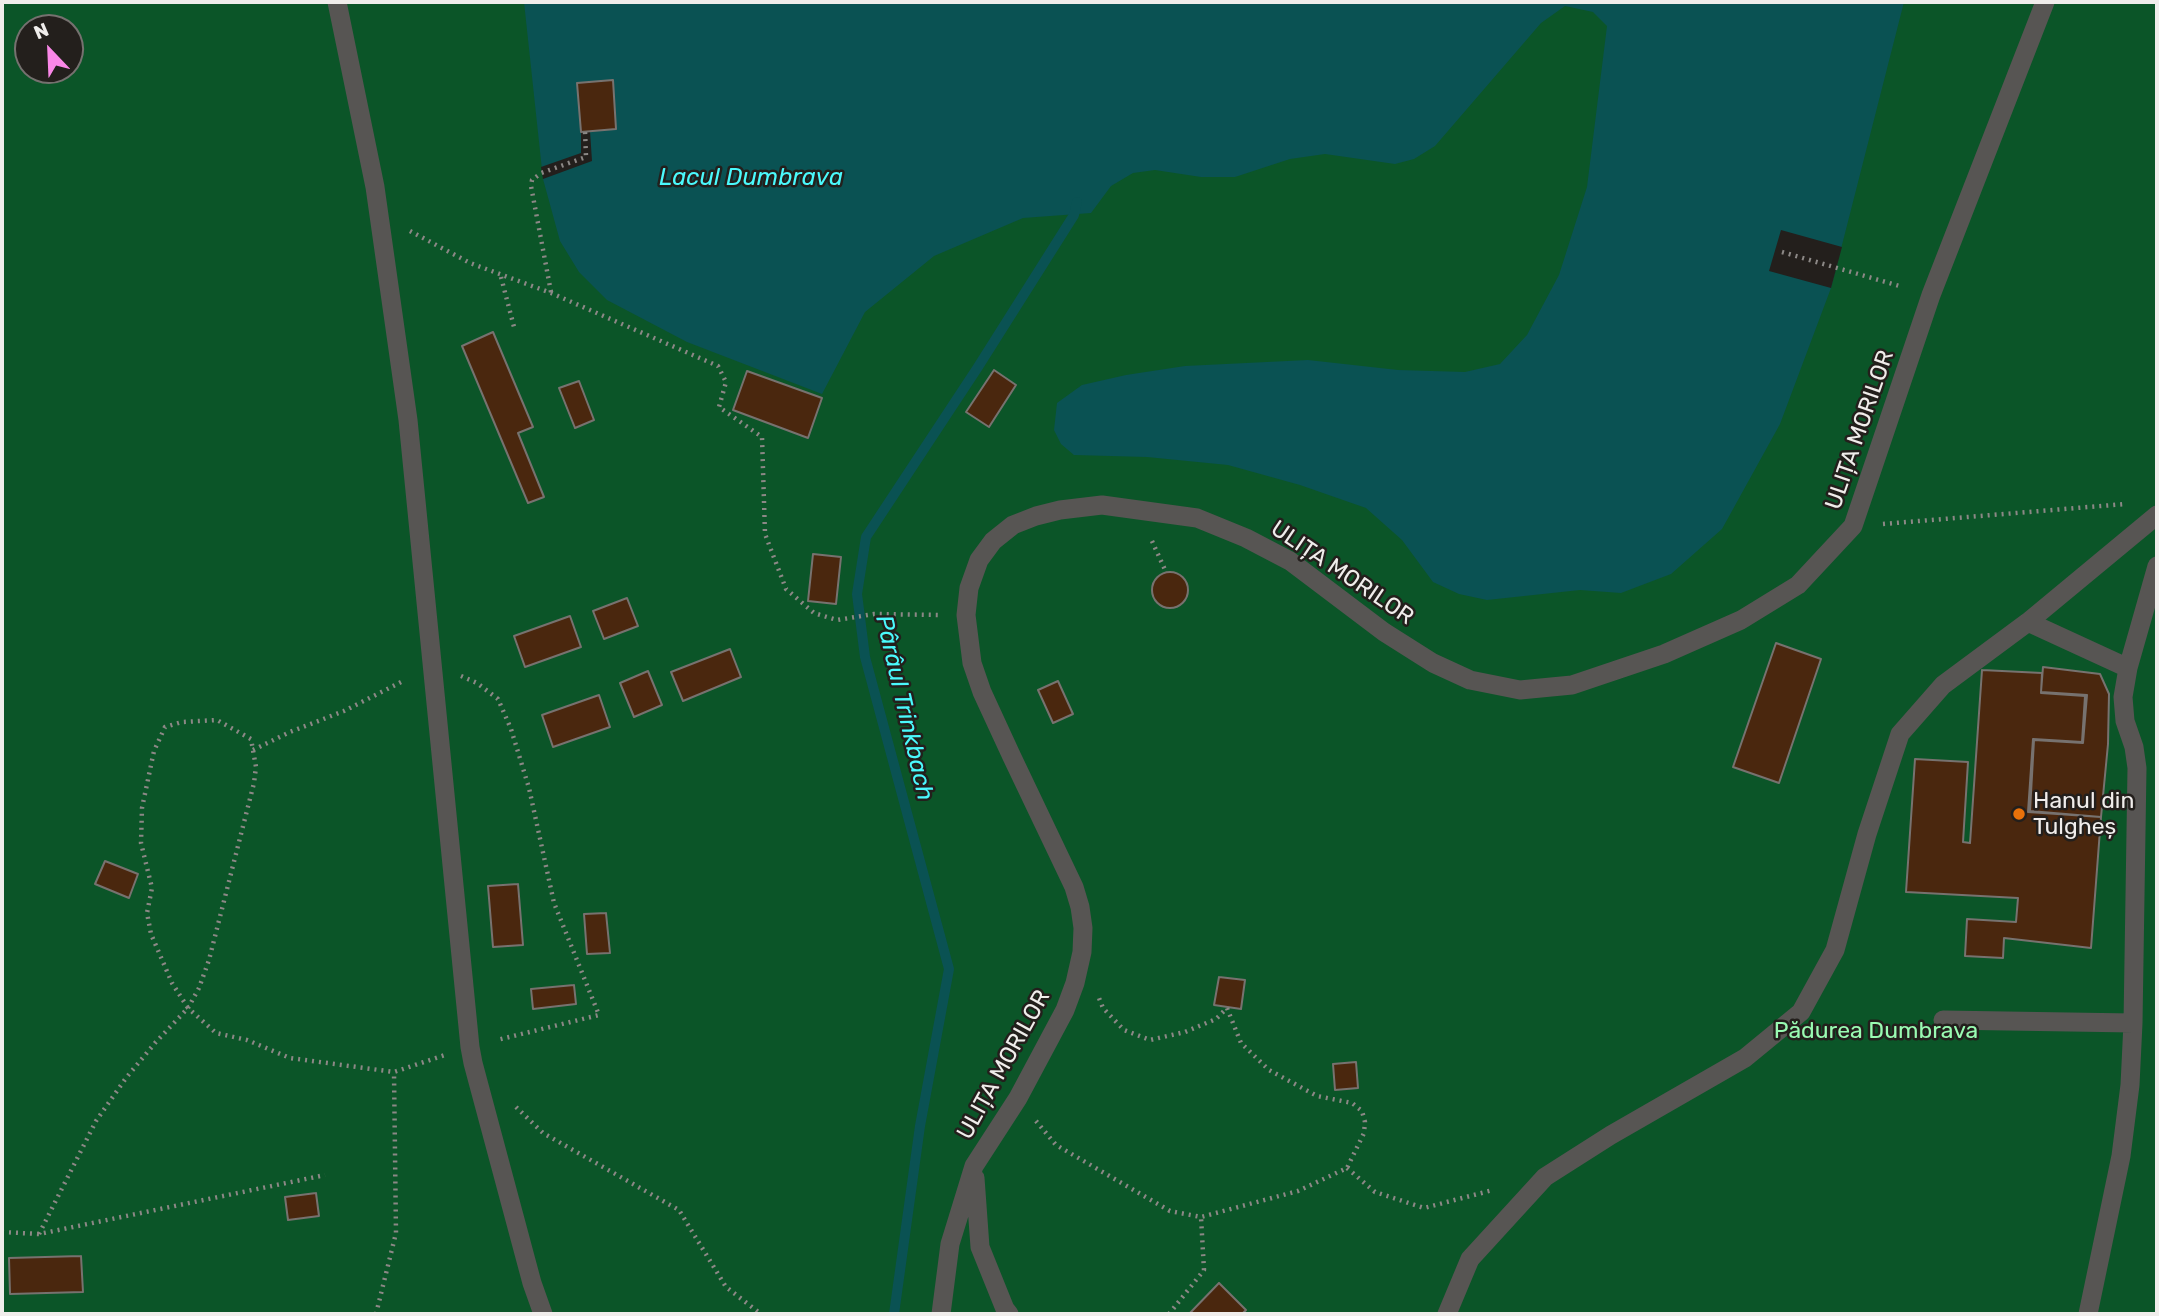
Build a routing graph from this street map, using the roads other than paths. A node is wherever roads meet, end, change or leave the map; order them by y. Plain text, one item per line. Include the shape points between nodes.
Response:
1 (337, 2) edge
2 (2045, 2) edge
3 (2157, 515) edge
4 (2157, 566) edge
5 (2028, 622) junction
6 (2128, 668) junction
7 (1943, 1020) dead end
8 (2133, 1023) junction
9 (974, 1167) junction
10 (543, 1314) edge
11 (941, 1314) edge
12 (1009, 1314) edge
13 (1447, 1314) edge
14 (2088, 1314) edge

1 - 10 lane via 377,200 408,420 470,1047
2 - 9 lane, ULIȚA MORILOR via 1931,295 1853,526 1798,585 1741,620 1664,654 1572,685 1520,690 1470,680 1433,663 1290,561 1197,519 1102,505 1036,516 1013,525 993,541 979,559 969,589 966,615 972,663 1066,867 1083,928 1082,951 1066,1010
3 - 5 lane
4 - 6 lane
5 - 6 lane
5 - 13 lane via 1942,685 1900,734 1835,950 1801,1012 1745,1058 1545,1177 1470,1259
6 - 8 lane via 2125,721 2137,768
7 - 8 lane
8 - 14 lane via 2121,1156
9 - 11 lane, ULIȚA MORILOR via 950,1244
9 - 12 lane via 980,1247

